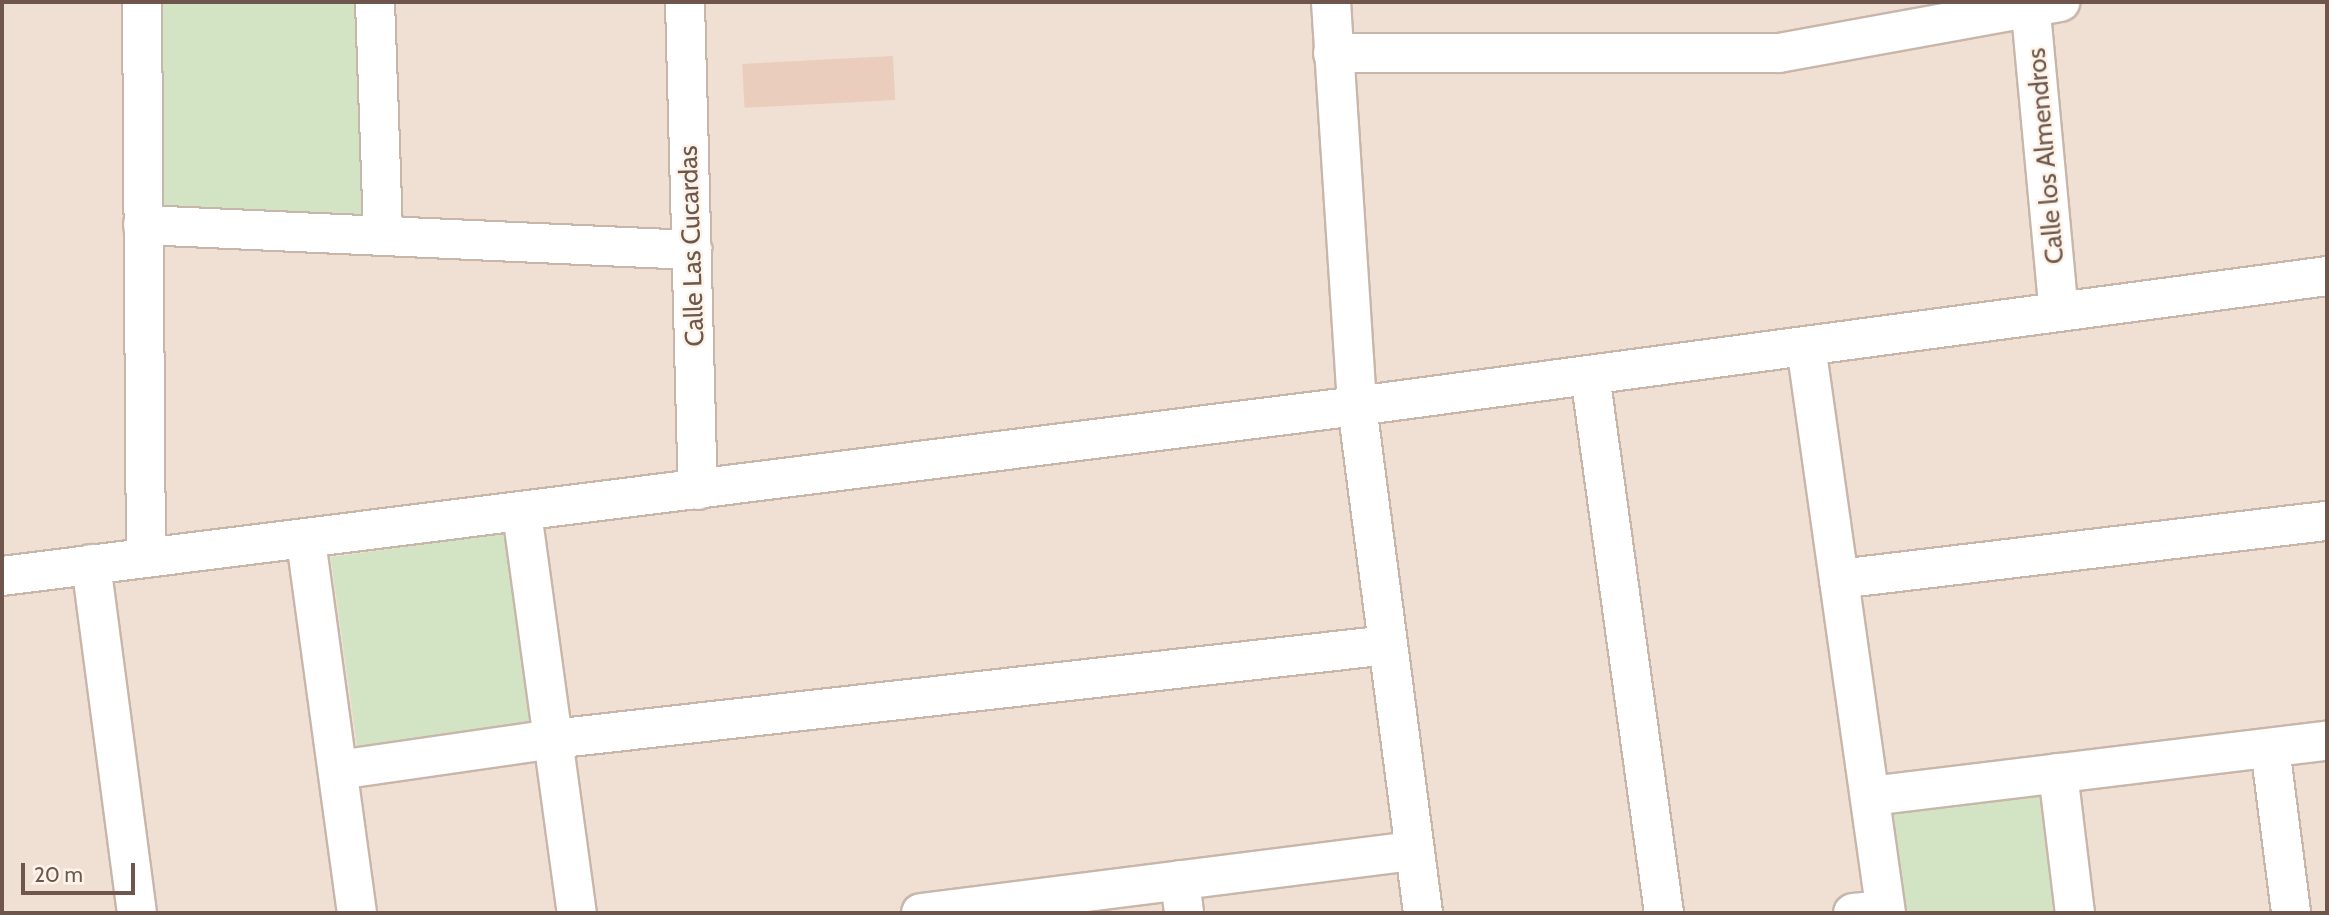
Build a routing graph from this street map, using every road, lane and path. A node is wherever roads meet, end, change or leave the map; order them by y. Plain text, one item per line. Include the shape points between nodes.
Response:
1 (142, 2) edge
2 (375, 2) edge
3 (685, 2) edge
4 (1331, 2) edge
5 (2041, 3) edge
6 (1333, 53) junction
7 (143, 225) junction
8 (383, 236) junction
9 (692, 250) junction
10 (2327, 276) edge
11 (2059, 312) junction
12 (1806, 346) junction
13 (1590, 375) junction
14 (1357, 406) junction
15 (698, 490) junction
16 (522, 513) junction
17 (2327, 521) edge
18 (306, 541) junction
19 (146, 558) junction
20 (91, 564) junction
21 (2, 576) edge
22 (1839, 579) junction
23 (1388, 645) junction
24 (553, 739) junction
25 (2327, 740) edge
26 (2270, 748) junction
27 (338, 770) junction
28 (2059, 773) junction
29 (1870, 796) junction
30 (1415, 851) junction
31 (1182, 897) edge
32 (966, 911) edge
33 (1875, 912) edge
34 (137, 913) edge
35 (357, 913) edge
36 (577, 913) edge
37 (921, 913) edge
38 (1423, 913) edge
39 (1664, 913) edge
40 (2075, 913) edge
41 (2291, 913) edge

1 - 7 street
2 - 8 street
3 - 9 street, Calle Las Cucardas
4 - 6 street
5 - 6 street via 1779,53
5 - 11 street, Calle los Almendros
6 - 14 street
7 - 8 street
7 - 19 street
8 - 9 street
9 - 15 street, Calle Las Cucardas
10 - 11 street
11 - 12 street
12 - 13 street
12 - 22 street
13 - 14 street
13 - 39 street
14 - 15 street
14 - 23 street
15 - 16 street
16 - 18 street
16 - 24 street
17 - 22 street
18 - 19 street
18 - 27 street
19 - 20 street
20 - 21 street
20 - 34 street
22 - 29 street
23 - 24 street
23 - 30 street
24 - 27 street
24 - 36 street
25 - 26 street
26 - 28 street
26 - 41 street
27 - 35 street
28 - 29 street
28 - 40 street
29 - 33 street
30 - 31 street
30 - 38 street
31 - 32 street
32 - 37 street

